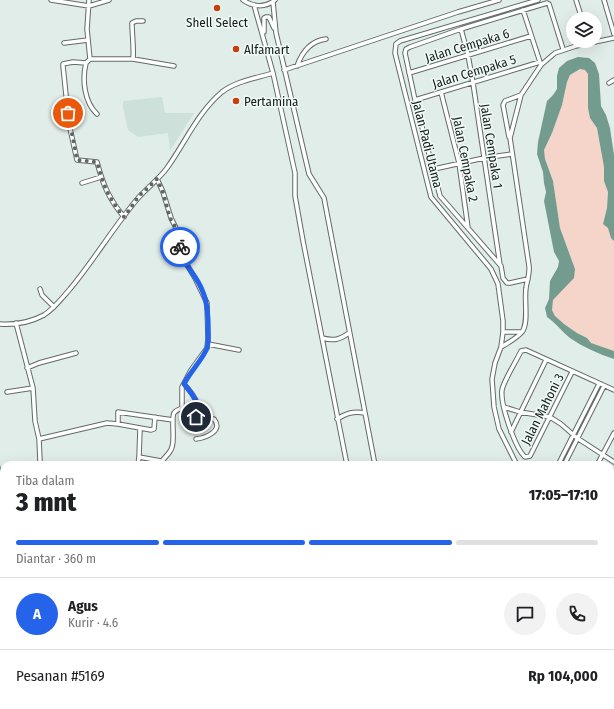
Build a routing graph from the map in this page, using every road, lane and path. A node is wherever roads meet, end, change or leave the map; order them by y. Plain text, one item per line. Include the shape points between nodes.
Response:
1 (51, 0) edge
2 (89, 0) edge
3 (109, 0) edge
4 (243, 0) edge
5 (500, 0) edge
6 (538, 0) edge
7 (576, 0) edge
8 (604, 0) edge
9 (274, 1) edge
10 (254, 5) junction
11 (89, 6) junction
12 (523, 10) junction
13 (580, 12) edge
14 (143, 21) dead end
15 (461, 29) junction
16 (276, 33) junction
17 (614, 34) edge
18 (264, 36) junction
19 (531, 36) junction
20 (614, 38) edge
21 (326, 39) dead end
22 (88, 40) junction
23 (602, 40) edge
24 (64, 43) dead end
25 (567, 48) edge
26 (563, 49) junction
27 (468, 56) junction
28 (90, 59) junction
29 (133, 59) junction
30 (86, 63) junction
31 (540, 63) junction
32 (174, 66) dead end
33 (296, 66) junction
34 (284, 70) junction
35 (273, 73) junction
36 (409, 73) junction
37 (614, 80) edge
38 (473, 83) junction
39 (609, 83) dead end
40 (441, 92) junction
41 (521, 95) junction
42 (415, 100) junction
43 (96, 114) dead end
44 (510, 138) junction
45 (512, 154) junction
46 (484, 158) junction
47 (459, 163) junction
48 (434, 169) junction
49 (101, 177) junction
50 (157, 179) junction
51 (82, 183) dead end
52 (124, 217) junction
53 (468, 229) junction
54 (500, 266) junction
55 (528, 280) junction
56 (40, 289) dead end
57 (54, 307) junction
58 (16, 323) junction
59 (0, 324) edge
60 (503, 332) junction
61 (521, 332) junction
62 (349, 333) junction
63 (322, 338) junction
64 (208, 344) junction
65 (501, 347) junction
66 (239, 350) dead end
67 (76, 353) dead end
68 (546, 360) junction
69 (27, 368) junction
70 (572, 372) junction
71 (184, 384) junction
72 (599, 384) junction
73 (604, 386) junction
74 (33, 388) junction
75 (614, 390) edge
76 (7, 392) dead end
77 (504, 407) junction
78 (520, 412) junction
79 (365, 413) junction
80 (155, 417) junction
81 (550, 417) junction
82 (195, 419) junction
83 (337, 419) junction
84 (173, 420) junction
85 (118, 424) junction
86 (192, 427) dead end
87 (140, 429) junction
88 (511, 432) junction
89 (614, 433) edge
90 (574, 435) junction
91 (39, 438) junction
92 (577, 438) junction
93 (196, 439) dead end
94 (602, 455) junction
95 (139, 457) junction
96 (40, 461) edge
97 (138, 461) edge
98 (153, 461) edge
99 (162, 461) edge
100 (346, 461) edge
101 (374, 461) edge
102 (516, 461) edge
103 (560, 461) edge
104 (566, 461) edge
105 (600, 461) edge
106 (612, 461) edge

1 - 11 street
2 - 11 street
3 - 11 street
4 - 10 street
5 - 33 street
6 - 60 street, Jalan Padi Utama via 400,41 395,48 432,197 491,269 498,284
7 - 13 street
8 - 17 street
9 - 10 street
9 - 16 street
10 - 18 street
11 - 22 street
12 - 15 street
12 - 19 street
12 - 26 street via 548,3
14 - 29 street via 132,23
15 - 27 street, Jalan Cempaka 1
15 - 36 street via 406,49
16 - 18 street via 267,16 264,18
16 - 34 street
18 - 35 street
19 - 27 street, Jalan Cempaka 6
19 - 31 street
20 - 23 street
21 - 33 street via 311,44
22 - 24 street
22 - 28 street
25 - 26 street
26 - 31 street
27 - 36 street, Jalan Cempaka 6
27 - 38 street, Jalan Cempaka 1
28 - 29 street
28 - 30 street
29 - 32 street
30 - 43 street via 84,82 91,109
30 - 49 street via 63,64 69,124 77,160 97,162
31 - 38 street, Jalan Cempaka 5
31 - 41 street
33 - 34 street
34 - 62 street via 309,174 324,198
35 - 50 street via 235,85 221,93 197,121 166,170
35 - 63 street via 295,173 295,196
36 - 42 street
37 - 39 street
38 - 40 street, Jalan Cempaka 5
38 - 46 street, Jalan Cempaka 1
40 - 42 street, Jalan Cempaka 5
40 - 47 street, Jalan Cempaka 2
41 - 44 street
41 - 44 street via 505,101
42 - 48 street
44 - 45 street
45 - 46 street
45 - 55 street via 529,266
46 - 47 street
46 - 54 street, Jalan Cempaka 1
47 - 48 street
47 - 53 street, Jalan Cempaka 2
48 - 53 street via 440,196
49 - 51 street
49 - 52 street via 112,203
50 - 52 street via 139,196
50 - 64 street via 176,228 182,258 196,278 207,303
52 - 57 street via 84,272
53 - 54 street
54 - 55 street via 507,283
55 - 61 street via 526,320
56 - 57 street via 42,295
57 - 58 street via 36,318
58 - 59 street
58 - 69 street
60 - 61 street
60 - 65 street, Jalan Padi Utama
61 - 65 street
62 - 63 street via 336,340
62 - 79 street
63 - 83 street
64 - 66 street
64 - 71 street
65 - 102 street, Jalan Padi Utama via 492,379 494,407 499,429
67 - 69 street
68 - 70 street
68 - 77 street via 526,350 521,351 502,391
68 - 78 street
69 - 74 street
70 - 72 street
70 - 81 street, Jalan Mahoni 3
71 - 82 street via 197,404 198,414
71 - 84 street via 181,390 182,408 174,413
72 - 73 street
72 - 90 street
73 - 75 street
73 - 92 street
74 - 76 street
74 - 91 street
77 - 78 street
77 - 88 street
78 - 81 street
78 - 88 street
79 - 83 street via 356,411
79 - 101 street
80 - 84 street
80 - 85 street via 118,412
80 - 87 street via 153,430
81 - 88 street, Jalan Mahoni 3 via 528,458 523,455
81 - 90 street
82 - 86 street
82 - 93 street via 214,419 217,426 212,433
83 - 100 street
84 - 99 street via 172,448
85 - 87 street
85 - 91 street via 107,423
87 - 95 street
89 - 94 street
90 - 92 street
90 - 103 street
91 - 96 street
92 - 94 street
92 - 104 street
94 - 105 street
94 - 106 street
95 - 97 street
95 - 98 street

